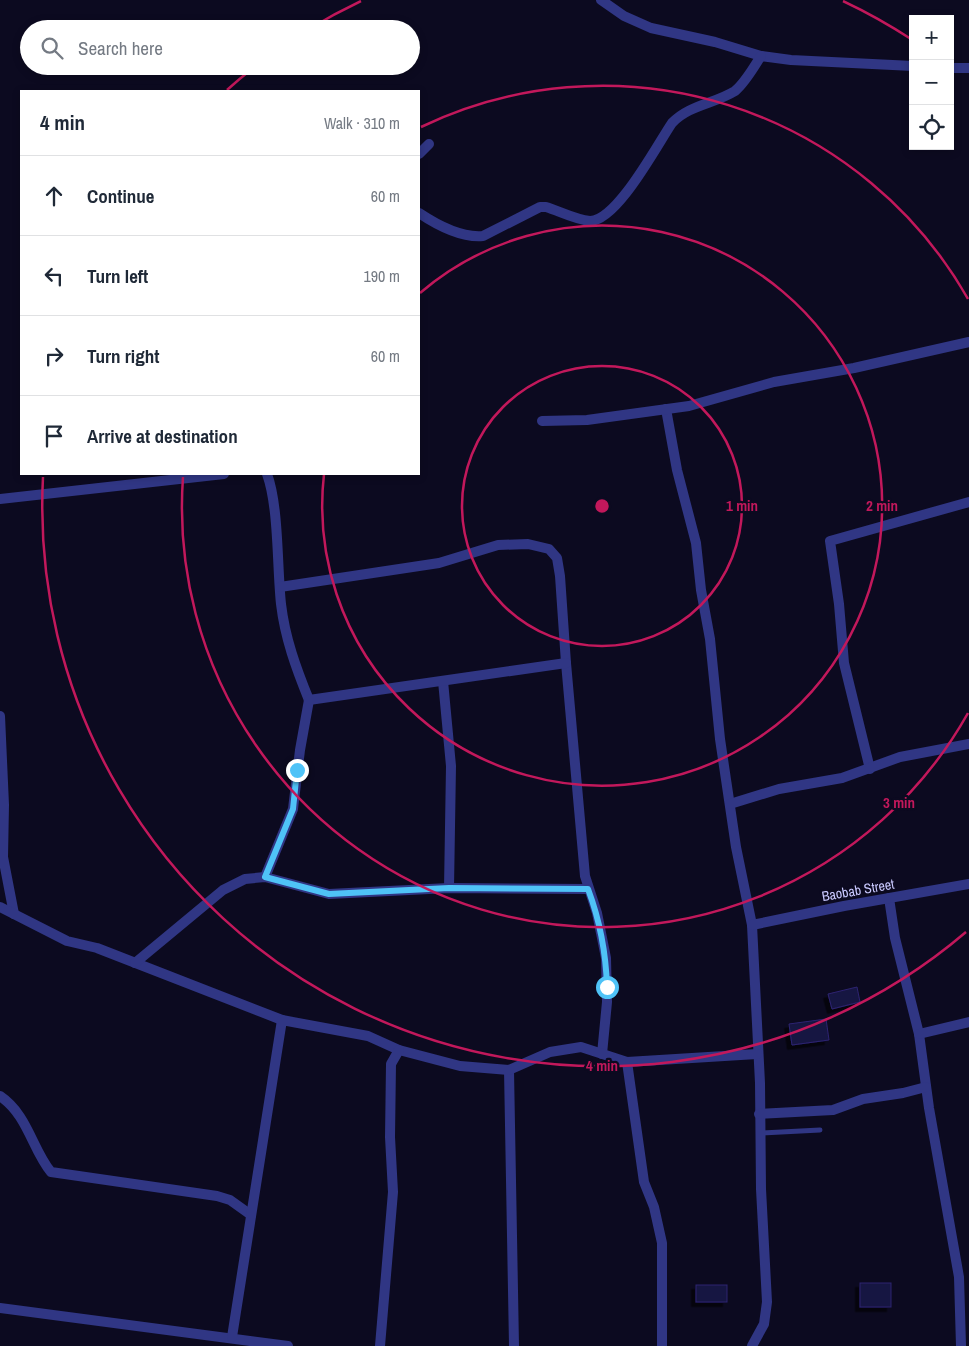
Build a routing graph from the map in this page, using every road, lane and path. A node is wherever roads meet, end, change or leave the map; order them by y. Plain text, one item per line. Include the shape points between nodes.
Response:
1 (602, 0) edge
2 (761, 56) junction
3 (909, 66) edge
4 (954, 68) edge
5 (969, 68) edge
6 (429, 144) dead end
7 (420, 153) edge
8 (420, 214) edge
9 (969, 342) edge
10 (666, 409) junction
11 (542, 421) dead end
12 (203, 475) edge
13 (267, 475) edge
14 (182, 476) edge
15 (0, 499) edge
16 (969, 502) edge
17 (280, 587) junction
18 (566, 663) junction
19 (443, 681) junction
20 (309, 700) junction
21 (0, 716) edge
22 (969, 744) edge
23 (870, 769) junction
24 (730, 804) junction
25 (265, 877) junction
26 (969, 884) edge
27 (449, 888) junction
28 (588, 889) junction
29 (889, 898) junction
30 (0, 907) edge
31 (14, 914) junction
32 (752, 925) junction
33 (135, 963) junction
34 (282, 1020) junction
35 (969, 1022) edge
36 (919, 1034) junction
37 (399, 1050) junction
38 (602, 1054) junction
39 (757, 1054) junction
40 (627, 1062) junction
41 (509, 1070) junction
42 (926, 1087) junction
43 (0, 1096) edge
44 (759, 1114) junction
45 (820, 1130) dead end
46 (759, 1132) junction
47 (251, 1215) junction
48 (0, 1308) edge
49 (232, 1337) junction
50 (288, 1346) edge
51 (380, 1346) edge
52 (514, 1346) edge
53 (662, 1346) edge
54 (752, 1346) edge
55 (961, 1346) edge

1 - 2 street via 624,16 651,28
2 - 3 street
2 - 8 street via 737,89 719,100 686,111 676,119 621,201 599,220 588,221 540,207 483,236 473,237
4 - 5 street
6 - 7 street
9 - 10 street via 774,382
10 - 11 street via 587,420
10 - 24 street via 677,470 696,543
12 - 14 street
13 - 17 street
14 - 15 street
16 - 23 street via 830,541 844,662
17 - 18 street via 440,563 498,545 528,544 549,549 557,558 560,576
17 - 20 street via 286,638
18 - 19 street
18 - 28 street
19 - 20 street
19 - 27 street via 451,766
20 - 25 street via 293,809
21 - 31 street via 3,857
22 - 23 street via 900,757
23 - 24 street via 842,778 779,789
24 - 32 street
25 - 27 street via 329,894
25 - 33 street via 245,879 223,890
26 - 29 street, Baobab Street
27 - 28 street
28 - 38 street via 597,913 606,958 607,1002
29 - 32 street, Baobab Street
29 - 36 street via 895,938
30 - 31 street
31 - 33 street via 67,941 97,948
32 - 39 street
33 - 34 street
34 - 37 street via 368,1036
34 - 47 street
35 - 36 street
36 - 42 street
37 - 41 street via 460,1066
37 - 51 street via 391,1073 393,1192
38 - 40 street
38 - 41 street via 580,1047 550,1052
39 - 40 street
39 - 44 street
40 - 53 street via 644,1182 662,1243
41 - 52 street
42 - 44 street via 903,1094 863,1099 833,1110
42 - 55 street via 959,1277
43 - 47 street via 26,1126 50,1172 217,1196 230,1200
44 - 46 street
45 - 46 lane
46 - 54 street via 767,1302 764,1324
47 - 49 street
48 - 49 street
49 - 50 street

